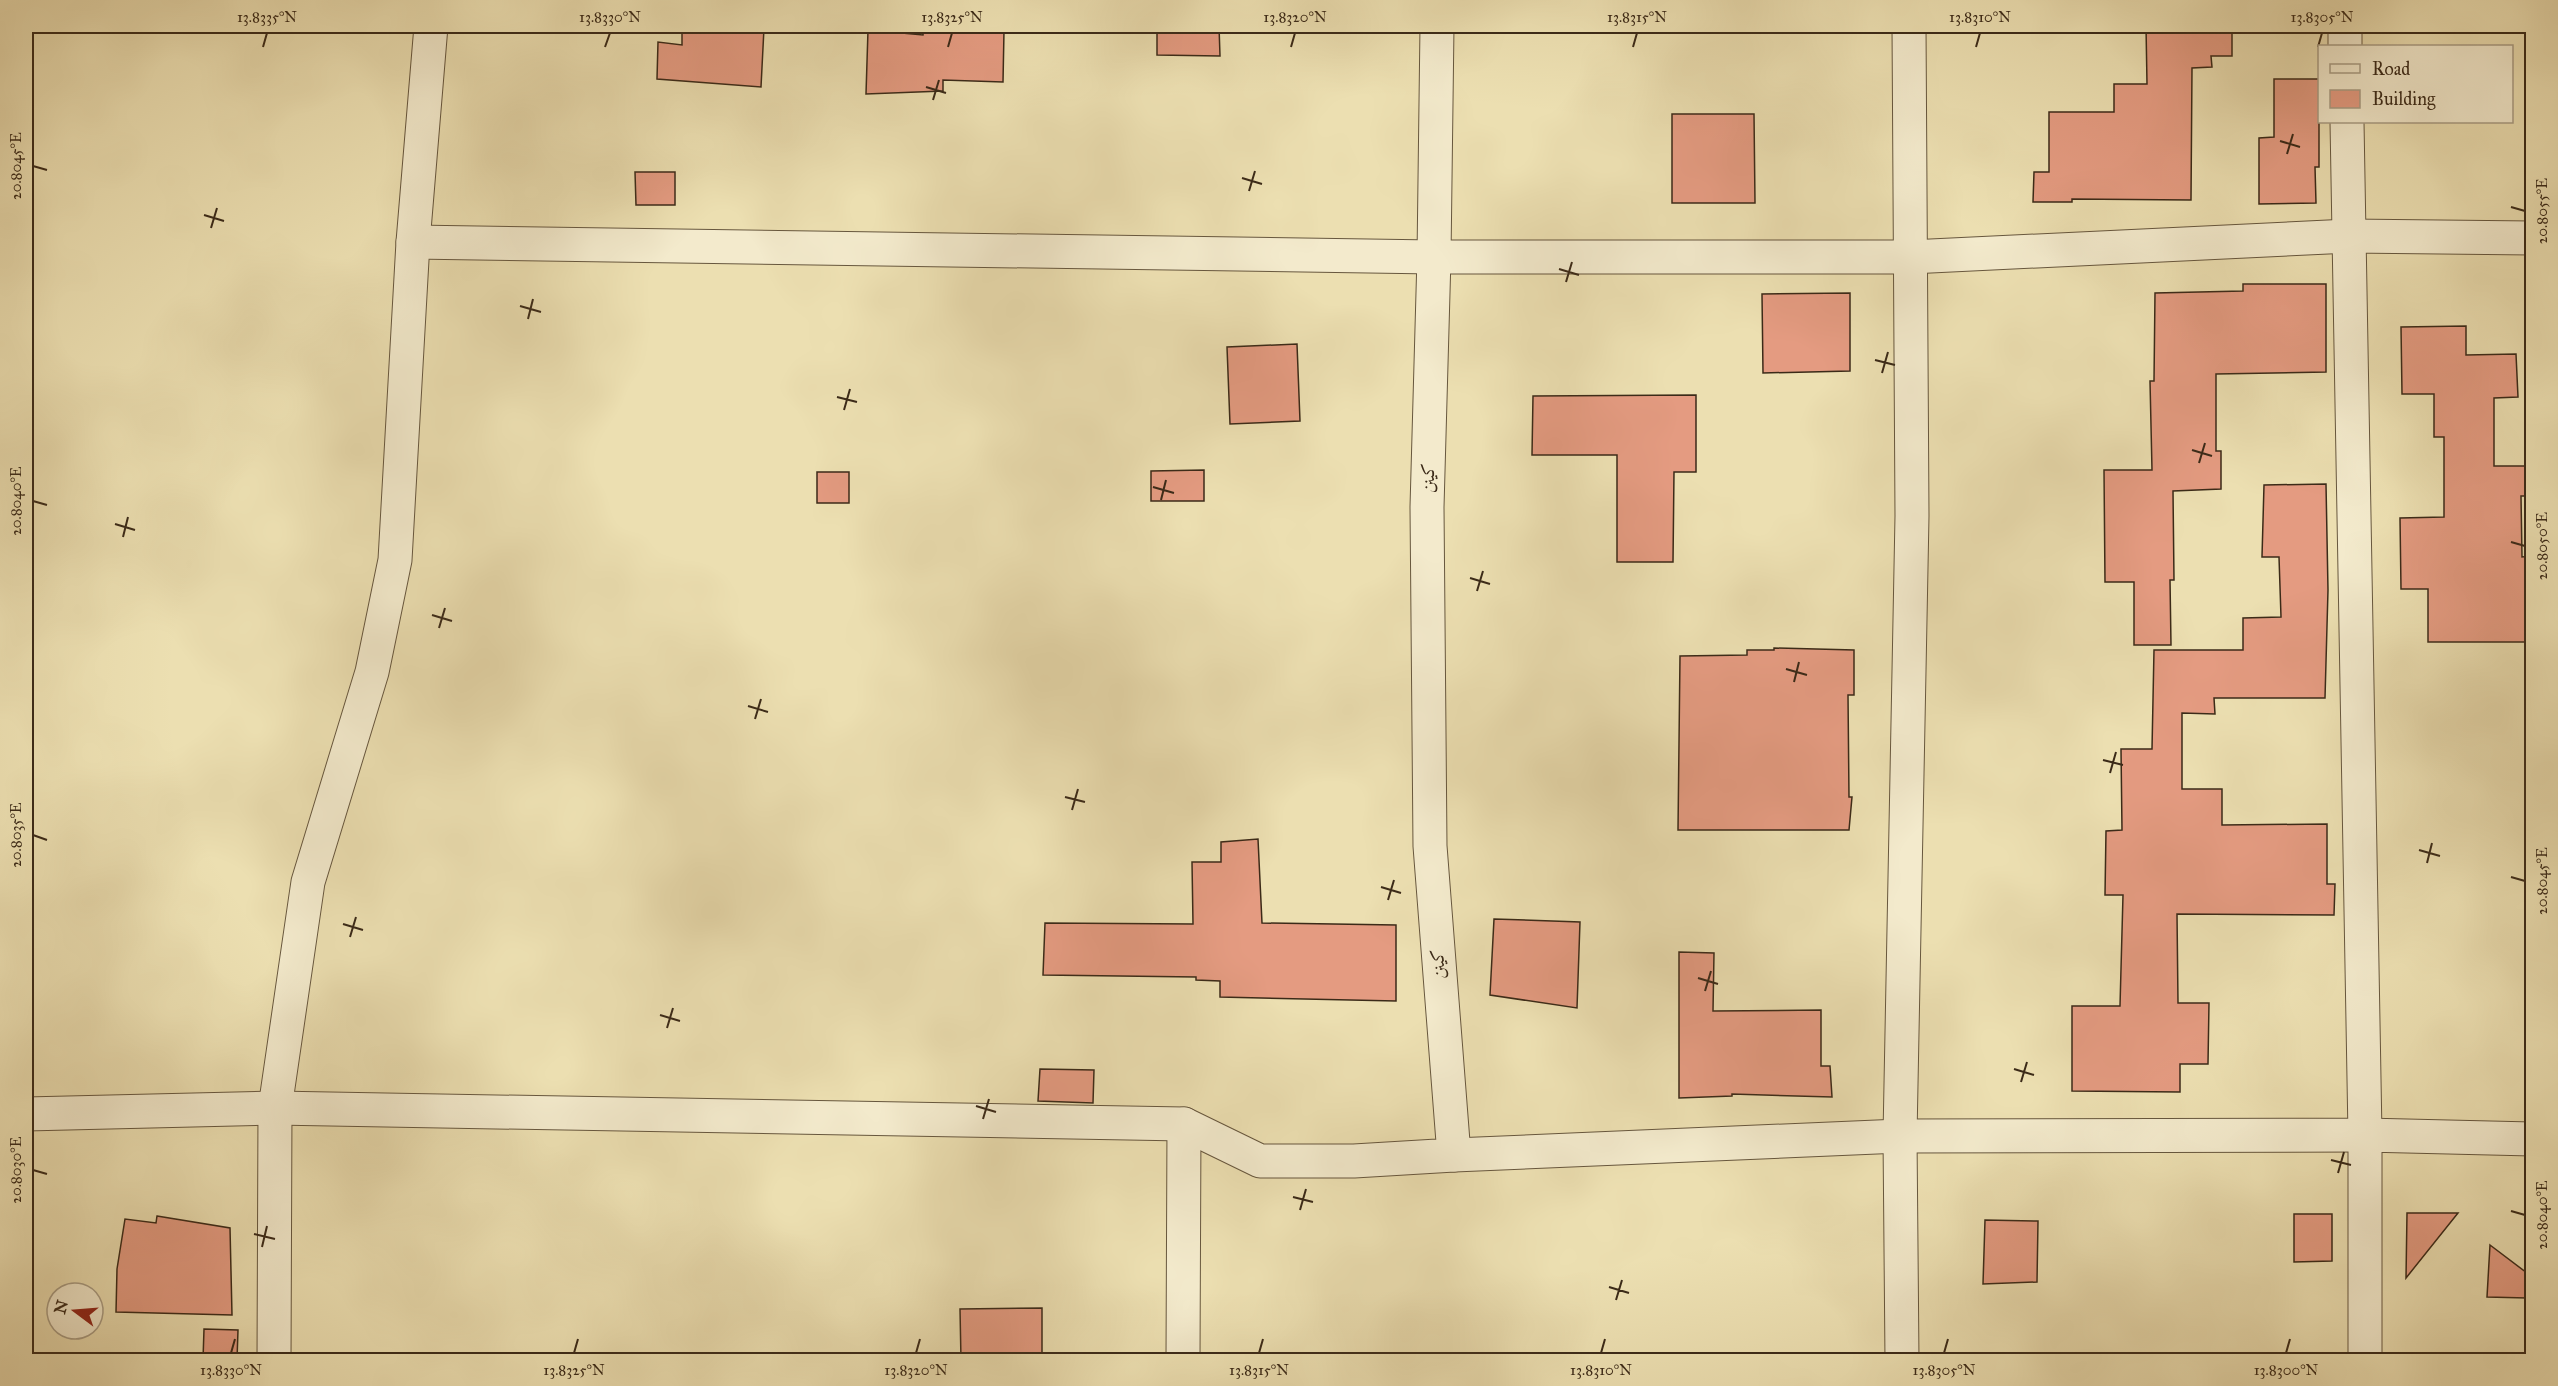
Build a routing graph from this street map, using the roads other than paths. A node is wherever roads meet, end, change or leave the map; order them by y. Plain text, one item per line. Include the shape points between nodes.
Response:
1 (430, 26) edge
2 (1437, 26) edge
3 (1909, 26) edge
4 (2345, 26) edge
5 (2345, 45) edge
6 (2347, 123) edge
7 (2349, 236) junction
8 (2532, 238) edge
9 (413, 242) junction
10 (1434, 257) junction
11 (1910, 257) junction
12 (275, 1108) junction
13 (26, 1114) edge
14 (1184, 1124) junction
15 (2365, 1134) junction
16 (1900, 1136) junction
17 (2532, 1139) edge
18 (1454, 1155) junction
19 (274, 1360) edge
20 (1184, 1360) edge
21 (1902, 1360) edge
22 (2365, 1360) edge

1 - 9 street
2 - 10 street, كينن
3 - 11 street
4 - 5 street
6 - 7 street
7 - 8 street
7 - 11 street
7 - 15 street
9 - 10 street
9 - 12 street via 395,561 372,672 308,882
10 - 11 street
10 - 18 street, كينن via 1427,507 1430,846
11 - 16 street via 1912,516
12 - 13 street
12 - 14 street
12 - 19 street
14 - 18 street via 1260,1161
14 - 20 street
15 - 16 street
15 - 17 street
15 - 22 street
16 - 18 street
16 - 21 street

